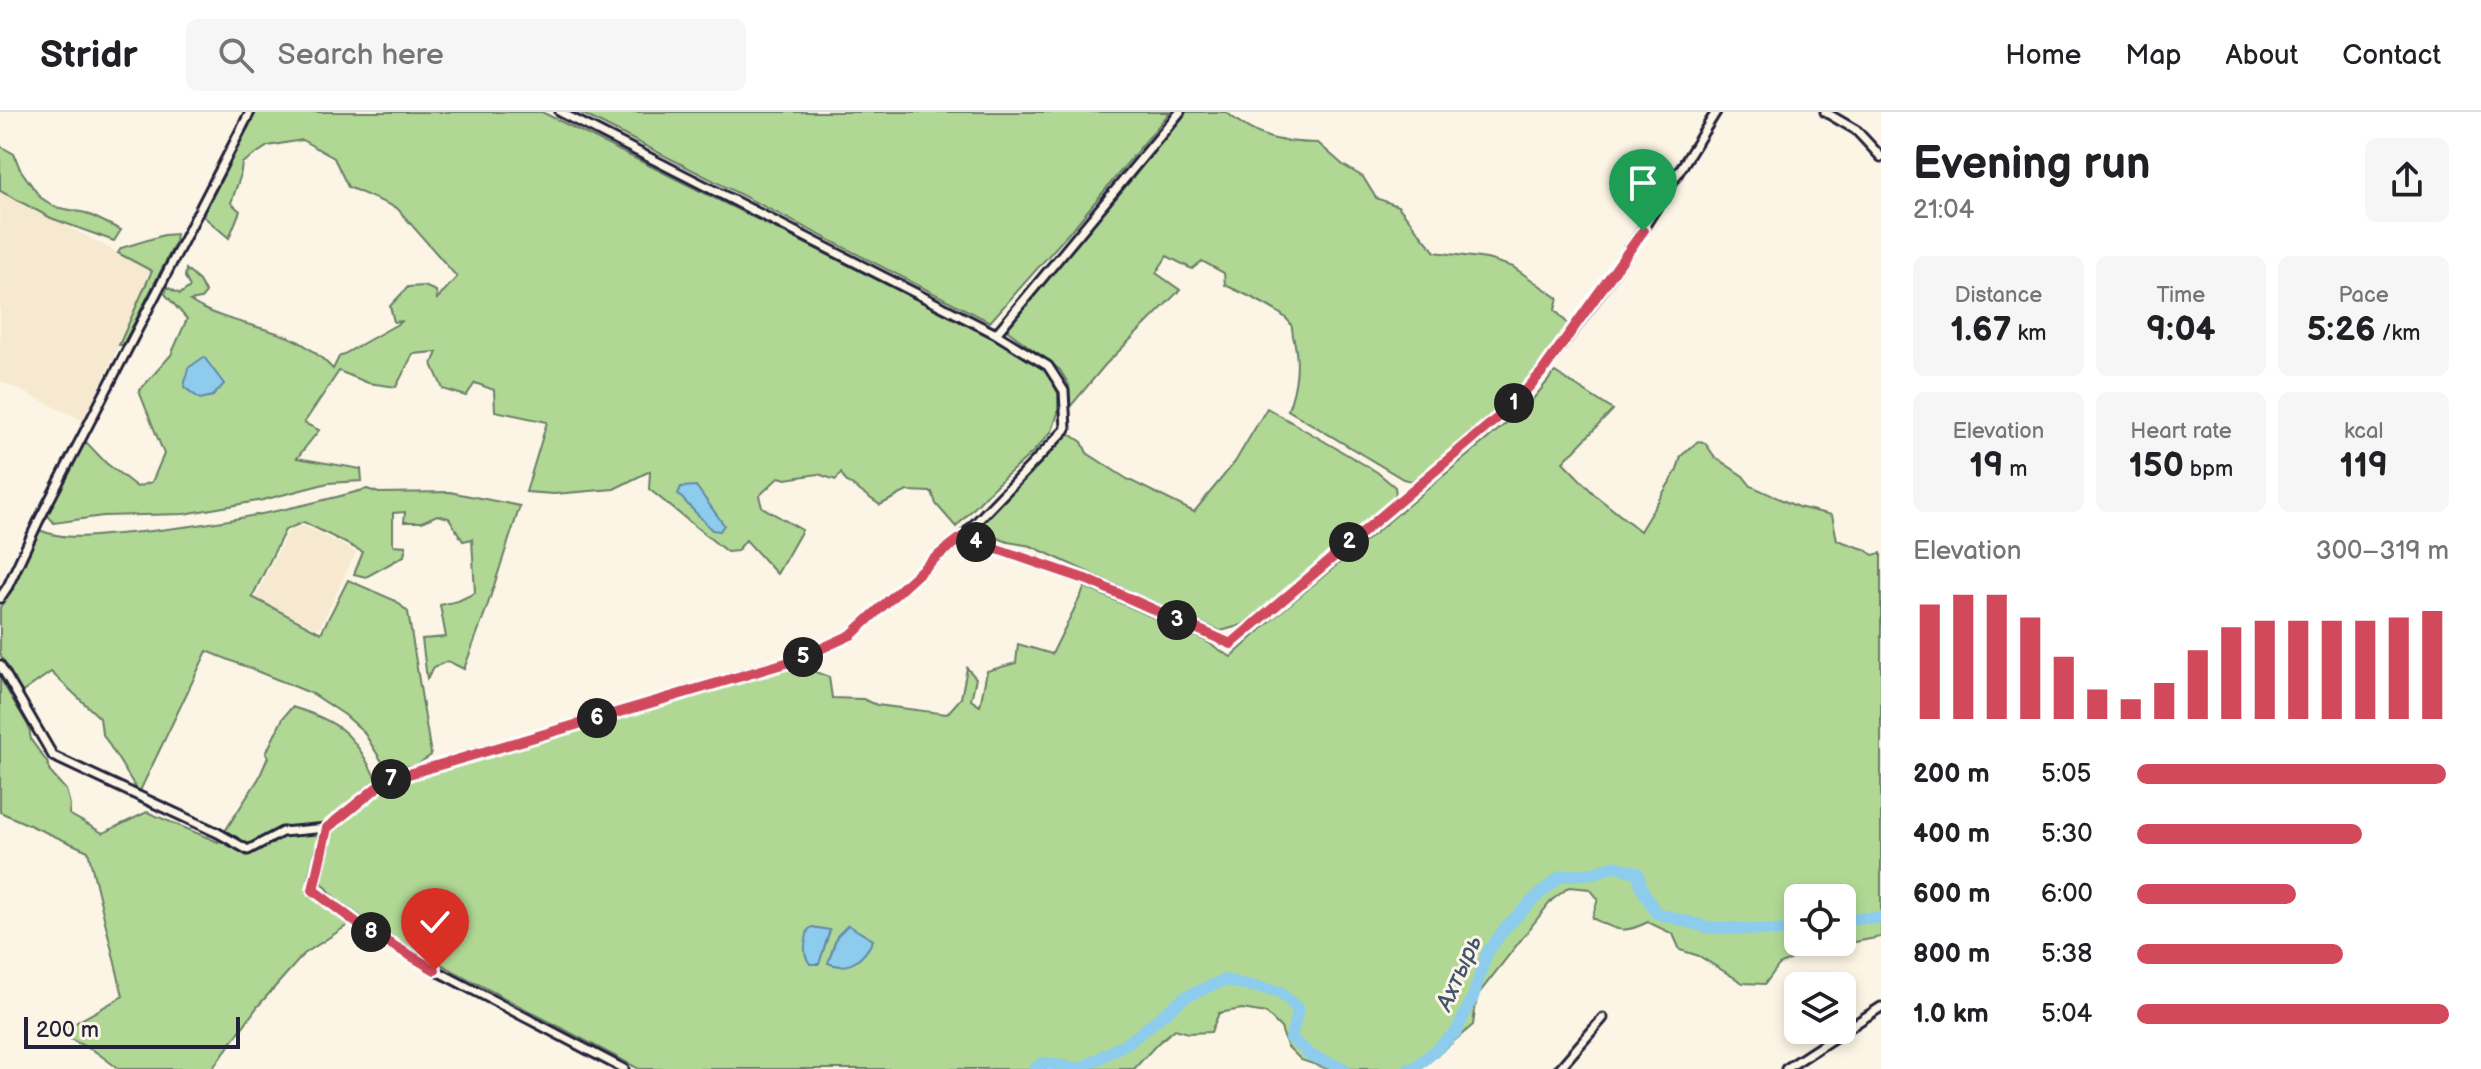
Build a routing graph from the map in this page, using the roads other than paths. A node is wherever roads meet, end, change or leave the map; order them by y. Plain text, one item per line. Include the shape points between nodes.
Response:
1 (250, 112) edge
2 (560, 112) edge
3 (1180, 112) edge
4 (1716, 112) edge
5 (1825, 112) edge
6 (1881, 157) edge
7 (996, 334) junction
8 (962, 537) junction
9 (0, 598) edge
10 (0, 665) edge
11 (327, 828) junction
12 (1881, 1007) edge
13 (1603, 1018) dead end
14 (1562, 1068) edge
15 (624, 1069) edge
16 (1786, 1069) edge

1 - 9 street
2 - 7 street
3 - 7 street
4 - 8 street via 1643,231 1515,403 1231,644 1088,580
5 - 6 street via 1856,130
7 - 8 street via 1048,366 1064,391 1066,429
8 - 11 street via 851,635 796,660 385,781
10 - 11 street via 53,756 248,850 282,832
11 - 15 street via 313,890 365,929 435,970
12 - 16 street
13 - 14 street

